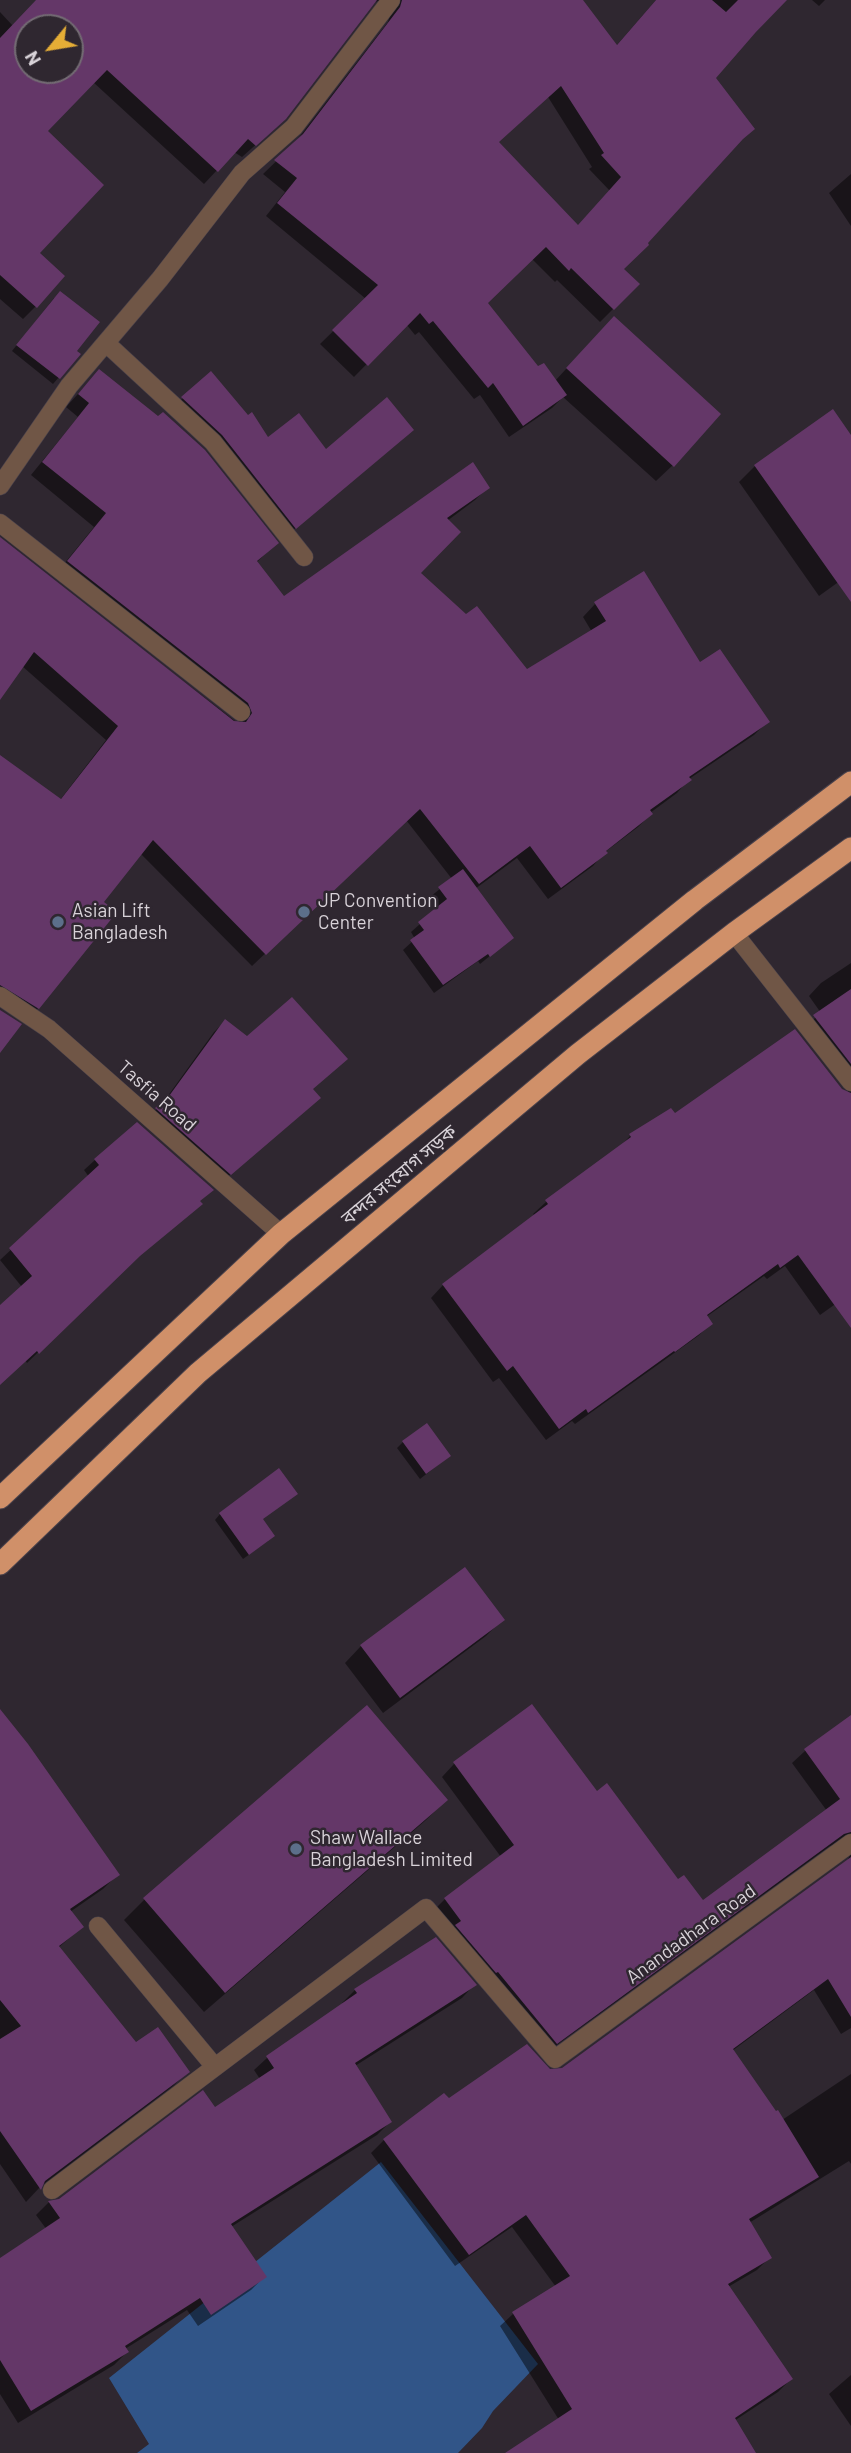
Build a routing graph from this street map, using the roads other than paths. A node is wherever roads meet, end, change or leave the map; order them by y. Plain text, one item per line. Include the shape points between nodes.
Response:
1 (391, 0) edge
2 (106, 343) junction
3 (0, 486) edge
4 (0, 523) edge
5 (304, 557) dead end
6 (242, 712) dead end
7 (851, 782) edge
8 (851, 848) edge
9 (734, 933) junction
10 (0, 996) edge
11 (851, 1082) edge
12 (281, 1234) junction
13 (0, 1498) edge
14 (0, 1564) edge
15 (851, 1843) edge
16 (98, 1926) dead end
17 (215, 2067) junction
18 (52, 2190) dead end

1 - 2 street via 294,127 242,173
2 - 3 street via 69,386
2 - 5 street via 214,442
4 - 6 street
7 - 12 highway, বন্দর সংযোগ সড়ক via 695,900
8 - 9 highway, বন্দর সংযোগ সড়ক
9 - 11 street
9 - 14 highway, বন্দর সংযোগ সড়ক via 578,1054 198,1373
10 - 12 street, Tasfia Road via 49,1029
12 - 13 highway, বন্দর সংযোগ সড়ক
15 - 17 street, Anandadhara Road via 555,2059 426,1908
16 - 17 street
17 - 18 street

